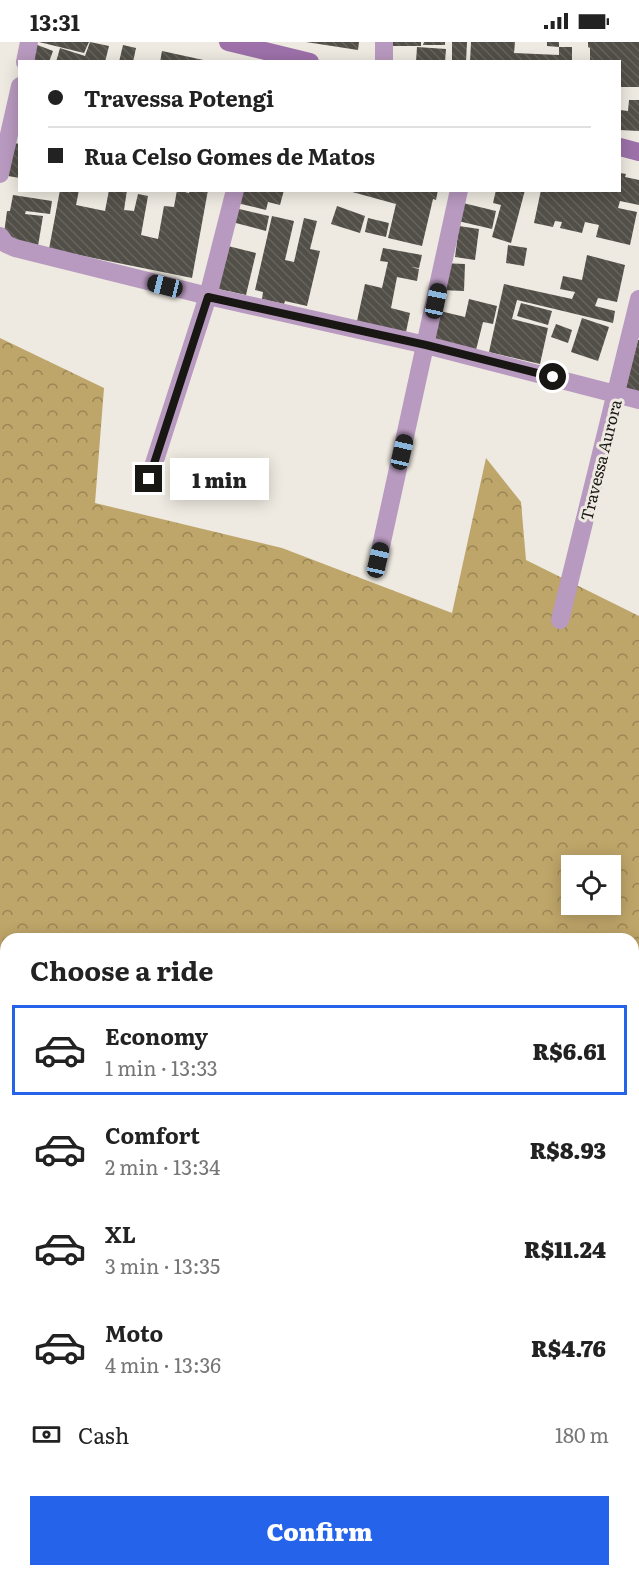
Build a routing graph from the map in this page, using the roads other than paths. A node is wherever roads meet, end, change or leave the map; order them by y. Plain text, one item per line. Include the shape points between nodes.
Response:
1 (29, 42) edge
2 (228, 42) edge
3 (384, 42) edge
4 (268, 57) edge
5 (25, 60) edge
6 (293, 60) edge
7 (384, 60) edge
8 (18, 95) edge
9 (621, 147) edge
10 (639, 152) edge
11 (0, 174) edge
12 (234, 192) edge
13 (459, 192) edge
14 (0, 236) edge
15 (208, 297) junction
16 (639, 299) edge
17 (426, 345) junction
18 (617, 393) junction
19 (639, 400) edge
20 (149, 479) dead end
21 (378, 560) dead end
22 (560, 620) dead end

1 - 5 street
2 - 4 street
3 - 7 street
4 - 6 street
8 - 11 street
9 - 10 street
12 - 15 street
13 - 17 street
14 - 15 street via 15,248
15 - 17 street
15 - 20 street
16 - 18 street, Travessa Aurora
17 - 18 street
17 - 21 street
18 - 19 street
18 - 22 street, Travessa Aurora

